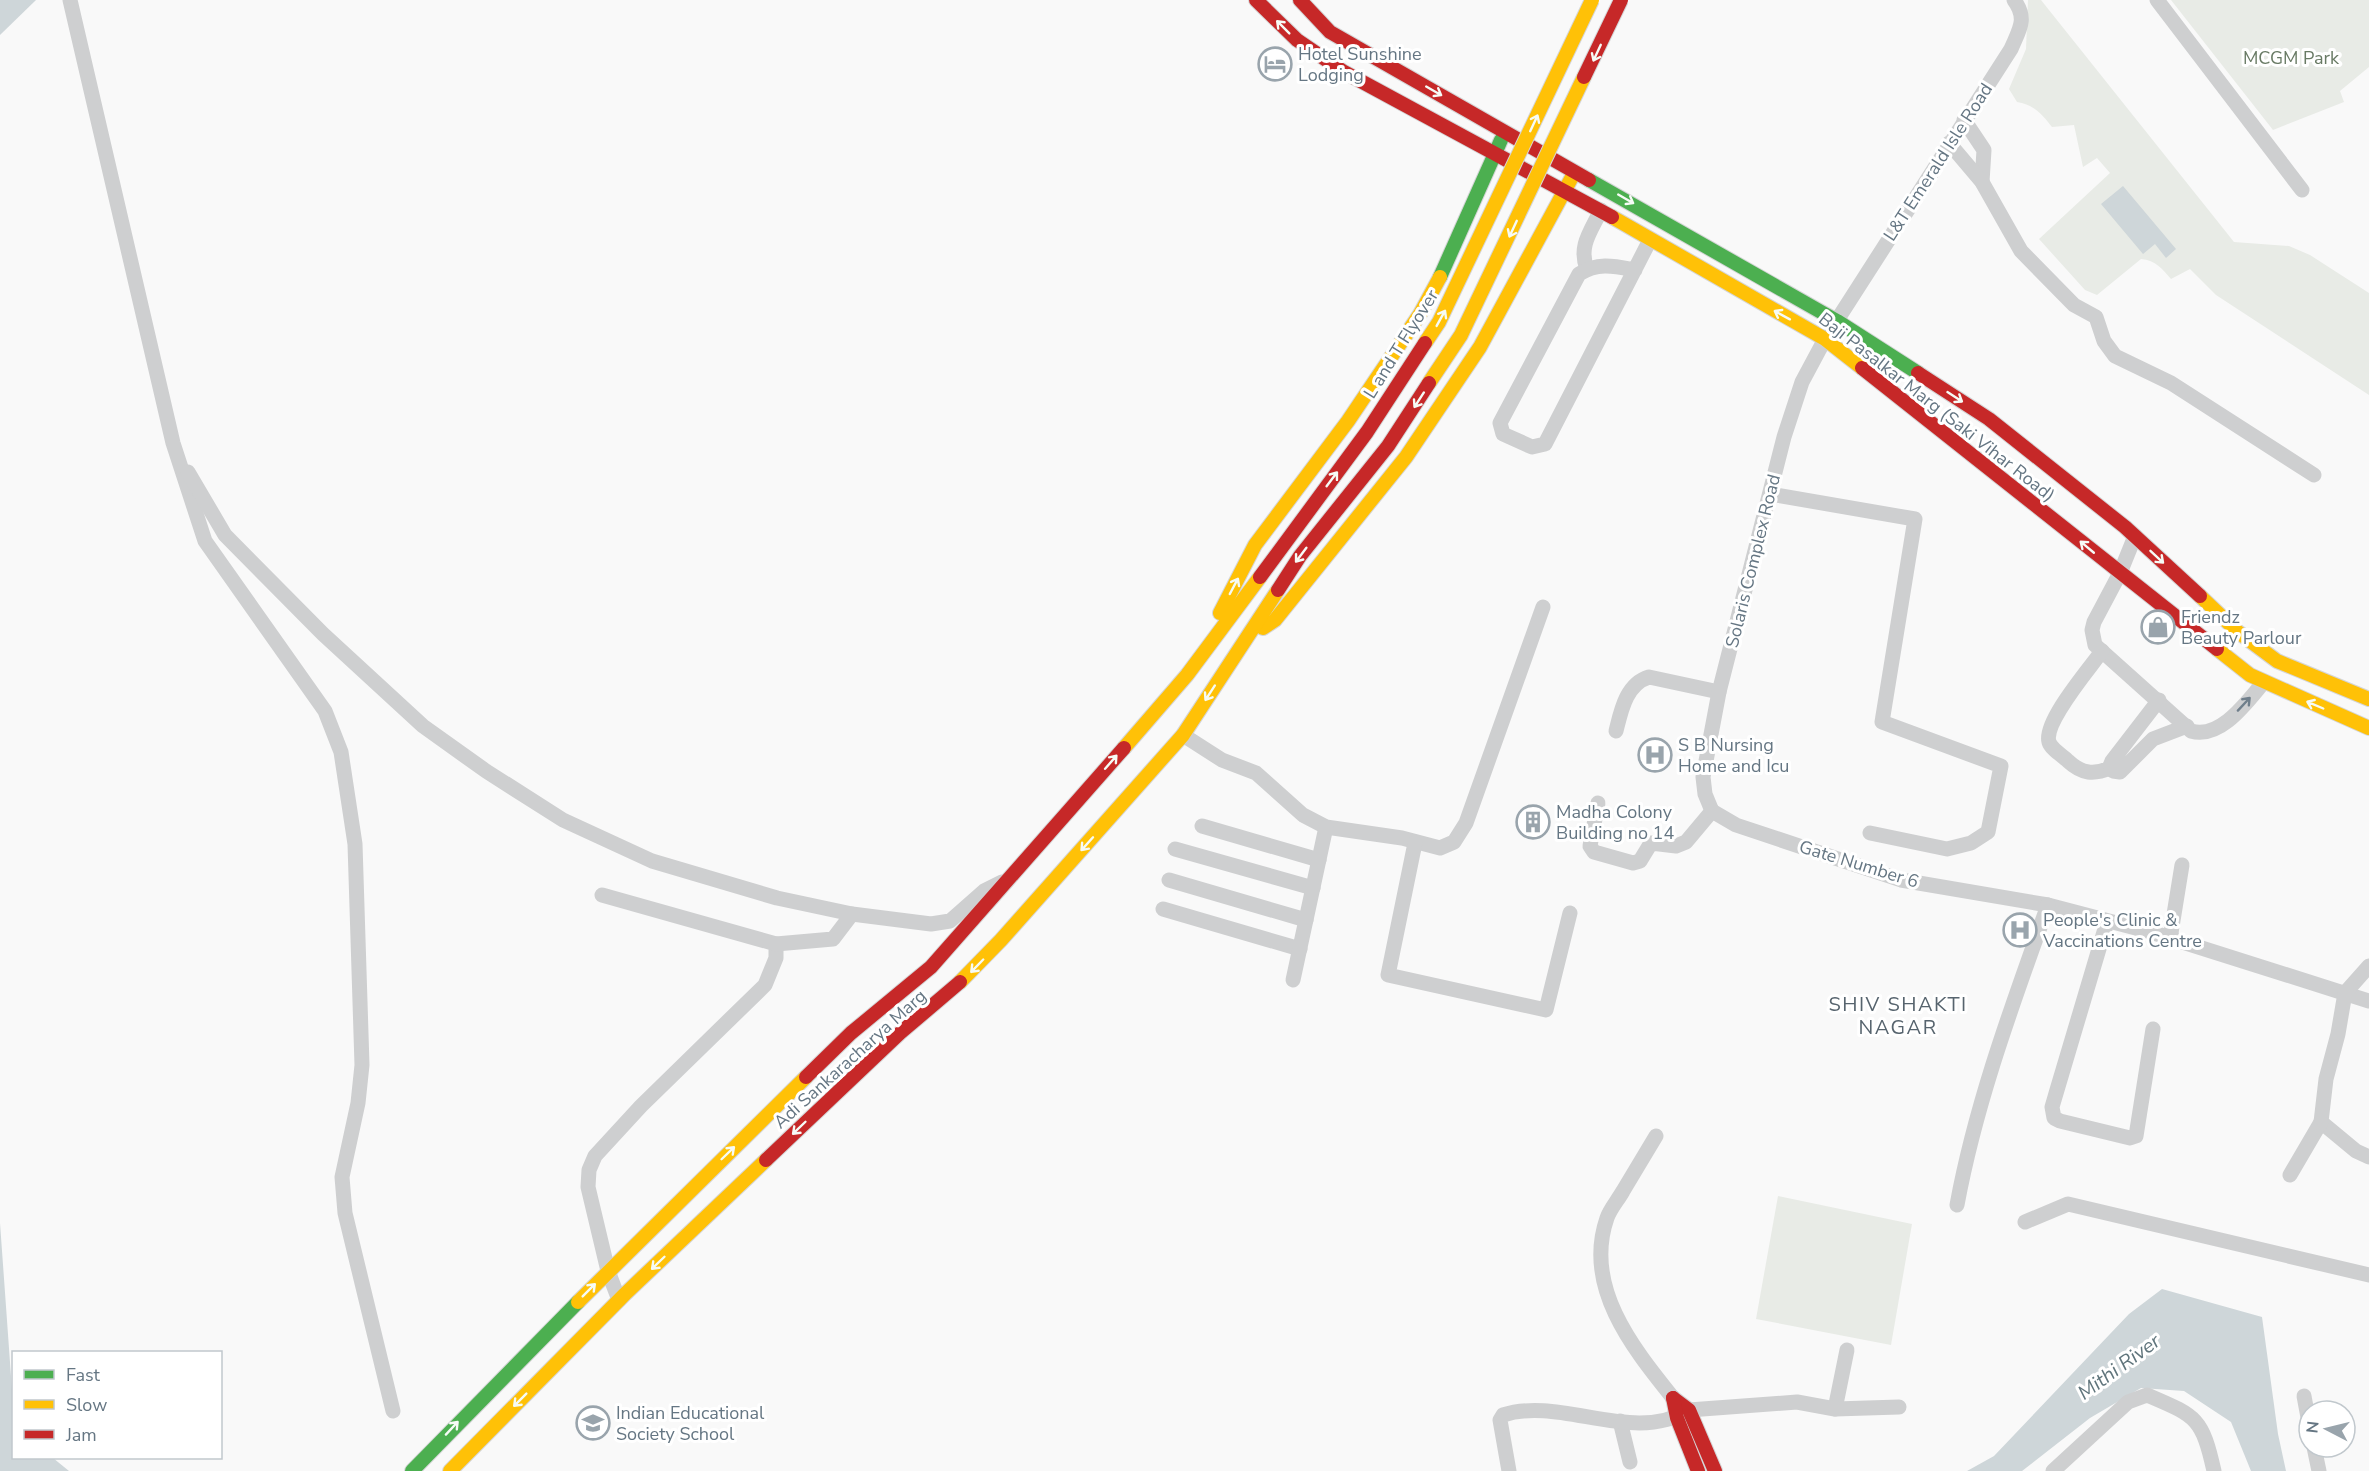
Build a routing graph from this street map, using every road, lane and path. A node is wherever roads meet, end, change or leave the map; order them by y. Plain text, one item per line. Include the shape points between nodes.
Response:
1 (70, 0) edge
2 (1256, 0) edge
3 (1300, 0) edge
4 (1592, 0) edge
5 (1621, 0) edge
6 (2014, 0) edge
7 (2157, 0) edge
8 (1964, 120) junction
9 (1506, 132) junction
10 (1949, 143) junction
11 (1495, 154) junction
12 (1575, 170) junction
13 (1982, 182) junction
14 (1565, 190) junction
15 (2302, 190) dead end
16 (1601, 210) junction
17 (1650, 240) junction
18 (1587, 269) junction
19 (1635, 270) junction
20 (1439, 278) junction
21 (1499, 310) junction
22 (1837, 321) junction
23 (1825, 339) junction
24 (173, 443) junction
25 (2314, 475) dead end
26 (1770, 494) junction
27 (2135, 536) junction
28 (2120, 573) junction
29 (1543, 607) dead end
30 (1241, 644) junction
31 (2102, 651) junction
32 (1187, 675) junction
33 (2263, 683) junction
34 (1719, 693) junction
35 (2369, 699) edge
36 (2159, 700) junction
37 (2187, 726) junction
38 (2369, 728) edge
39 (1616, 731) dead end
40 (1183, 735) junction
41 (2110, 768) junction
42 (1598, 802) dead end
43 (1712, 811) junction
44 (1202, 826) dead end
45 (1326, 827) junction
46 (1870, 832) dead end
47 (1415, 843) junction
48 (1175, 849) dead end
49 (1319, 860) junction
50 (2182, 866) dead end
51 (1011, 879) junction
52 (1169, 880) dead end
53 (1313, 888) junction
54 (602, 895) dead end
55 (2048, 905) junction
56 (1163, 909) dead end
57 (1569, 913) dead end
58 (852, 914) junction
59 (1306, 920) junction
60 (2107, 922) junction
61 (2170, 939) junction
62 (776, 944) junction
63 (1300, 949) junction
64 (2369, 966) edge
65 (1293, 980) dead end
66 (2345, 993) junction
67 (2369, 1001) edge
68 (2153, 1029) dead end
69 (2321, 1122) junction
70 (1656, 1136) dead end
71 (2369, 1157) edge
72 (2290, 1175) dead end
73 (1957, 1205) dead end
74 (2025, 1222) dead end
75 (608, 1271) junction
76 (2369, 1275) edge
77 (619, 1300) junction
78 (1847, 1350) dead end
79 (2304, 1396) dead end
80 (1673, 1398) joint
81 (2305, 1399) edge
82 (1899, 1407) dead end
83 (1835, 1409) junction
84 (393, 1411) dead end
85 (1683, 1414) junction
86 (1620, 1421) junction
87 (1630, 1462) dead end
88 (412, 1471) edge
89 (450, 1471) edge
90 (1509, 1471) edge
91 (1698, 1471) edge
92 (1715, 1471) edge
93 (2054, 1471) edge
94 (2214, 1471) edge

1 - 24 street
11 -> 2 main road, Baji Pasalkar Marg (Saki Vihar Road) via 1344,72 1297,40
3 -> 9 main road, Baji Pasalkar Marg (Saki Vihar Road) via 1330,32
32 -> 4 main road, L and T Flyover, bridge via 1367,432 1439,322
5 -> 30 main road, bridge via 1461,335 1388,446 1300,556
6 - 8 street, L&T Emerald Isle Road via 2022,15 2021,26 2011,49
7 - 15 street
8 - 10 street, L&T Emerald Isle Road
8 - 13 street via 1984,150
9 - 11 main road
9 - 12 main road, Baji Pasalkar Marg (Saki Vihar Road)
10 - 13 street
10 - 22 street, L&T Emerald Isle Road
11 - 14 main road, Baji Pasalkar Marg (Saki Vihar Road)
11 - 20 main road
12 - 14 main road
12 -> 22 main road, Baji Pasalkar Marg (Saki Vihar Road)
13 - 25 street via 2021,251 2073,305 2096,317 2104,341 2115,356 2170,383
14 - 16 main road, Baji Pasalkar Marg (Saki Vihar Road)
14 - 21 main road
16 - 17 main road, Baji Pasalkar Marg (Saki Vihar Road)
16 - 18 street via 1584,244
17 - 19 street
23 -> 17 main road, Baji Pasalkar Marg (Saki Vihar Road)
18 - 19 street via 1607,265
18 - 19 street via 1574,282 1500,423 1503,434 1532,447 1545,444
20 - 21 main road
32 -> 20 main road via 1255,545 1348,421 1420,314
21 - 30 main road via 1480,346 1406,457 1275,620
22 - 23 street, Solaris Complex Road
22 -> 27 main road, Baji Pasalkar Marg (Saki Vihar Road) via 1989,419
23 - 26 street, Solaris Complex Road via 1802,382
28 -> 23 main road, Baji Pasalkar Marg (Saki Vihar Road)
24 - 58 street via 225,535 323,634 423,726 486,771 563,820 652,861 777,898
24 - 84 street via 206,541 325,711 341,752 355,844 362,1065 342,1178 345,1213
26 - 34 street, Solaris Complex Road
26 - 46 street via 1915,519 1882,722 2001,766 1988,832 1971,843 1947,849
27 - 28 street
27 -> 35 main road, Baji Pasalkar Marg (Saki Vihar Road) via 2238,632 2277,661
28 - 31 street via 2092,630 2095,645
28 - 33 main road, Baji Pasalkar Marg (Saki Vihar Road)
29 - 47 street via 1466,823 1454,842 1440,848
30 -> 40 main road, Adi Sankaracharya Marg
31 - 36 street
31 - 41 street via 2054,718 2049,744 2074,767 2088,773
51 -> 32 main road, Adi Sankaracharya Marg
37 -> 33 street via 2197,732 2224,724
38 -> 33 main road, Baji Pasalkar Marg (Saki Vihar Road)
34 - 39 street via 1649,677 1641,680 1624,700
34 - 43 street, Solaris Complex Road via 1703,777
36 - 37 street
36 - 41 street
37 - 41 street via 2153,739 2120,772
40 - 45 street via 1222,760 1256,773 1303,815
40 -> 77 main road, Adi Sankaracharya Marg via 952,991 900,1033
42 - 43 street via 1590,846 1594,852 1633,863 1640,861 1651,843 1676,846 1686,842
43 - 55 street, Gate Number 6 via 1736,825 1901,880
44 - 49 street
45 - 47 street
45 - 49 street
47 - 57 street via 1388,975 1546,1010
48 - 53 street
49 - 53 street
50 - 61 street
51 - 58 street via 984,891 950,921 931,924
75 -> 51 main road, Adi Sankaracharya Marg via 851,1033 931,967
52 - 59 street
53 - 59 street
54 - 62 street
55 - 60 street, Gate Number 6
55 - 73 street via 1966,1154
56 - 63 street
58 - 62 street via 833,939
59 - 63 street
60 - 61 street, Gate Number 6
60 - 68 street via 2052,1107 2054,1118 2130,1138 2136,1136
61 - 66 street, Gate Number 6
62 - 75 street via 776,958 765,985 595,1156 588,1187
63 - 65 street
64 - 66 street
66 - 67 street, Gate Number 6
66 - 69 street
69 - 71 street
69 - 72 street
70 - 80 street via 1607,1216 1599,1247 1602,1278 1617,1319
74 - 76 street via 2068,1204
75 - 77 street
88 -> 75 main road, Adi Sankaracharya Marg
77 -> 89 main road, Adi Sankaracharya Marg
78 - 83 street
79 - 81 street
80 - 85 main road
82 - 83 street
83 - 85 street via 1797,1402
85 - 86 street via 1639,1424
85 - 91 main road via 1688,1448
85 - 92 main road via 1704,1443
86 - 87 street
86 - 90 street via 1550,1412 1503,1414 1500,1430
93 - 94 street via 2128,1402 2147,1395 2185,1411 2202,1428

